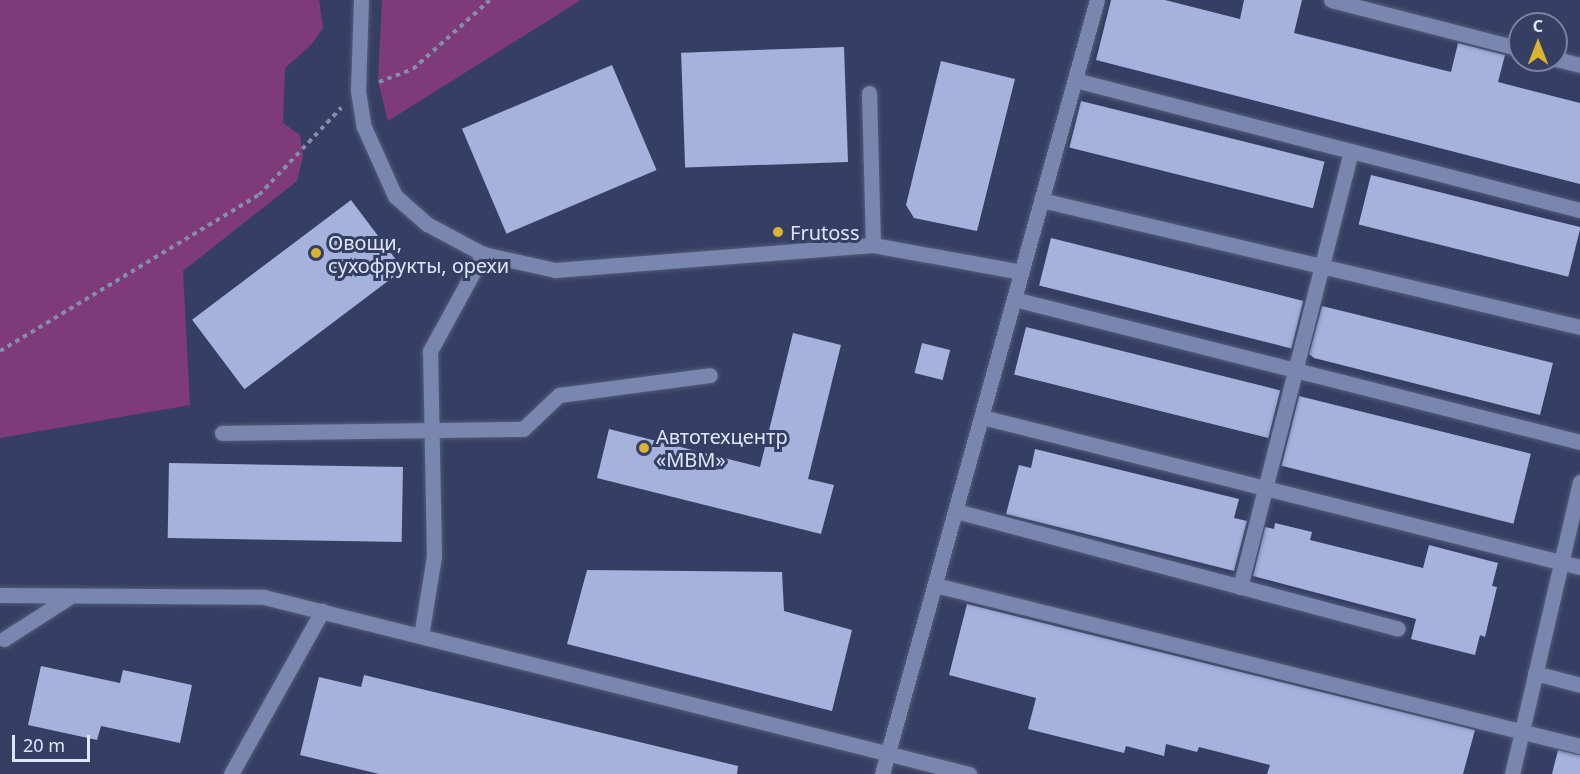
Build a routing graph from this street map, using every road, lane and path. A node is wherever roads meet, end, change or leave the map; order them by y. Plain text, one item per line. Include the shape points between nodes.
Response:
1 (361, 0) edge
2 (490, 0) edge
3 (1097, 0) edge
4 (1331, 0) edge
5 (1508, 47) edge
6 (1075, 80) junction
7 (358, 91) junction
8 (869, 93) dead end
9 (1351, 151) junction
10 (1041, 200) junction
11 (1580, 210) edge
12 (873, 245) junction
13 (483, 254) junction
14 (1322, 264) junction
15 (1022, 272) junction
16 (1014, 299) junction
17 (1580, 327) edge
18 (0, 351) edge
19 (1295, 370) junction
20 (710, 375) dead end
21 (982, 417) junction
22 (431, 430) junction
23 (222, 433) dead end
24 (1580, 442) edge
25 (1580, 482) edge
26 (1265, 488) junction
27 (956, 511) junction
28 (1561, 563) junction
29 (1580, 567) edge
30 (935, 585) junction
31 (1240, 587) junction
32 (0, 595) edge
33 (71, 596) junction
34 (322, 611) junction
35 (1398, 629) dead end
36 (421, 636) junction
37 (4, 639) dead end
38 (1535, 674) junction
39 (1580, 685) edge
40 (1522, 731) junction
41 (1580, 746) edge
42 (887, 754) junction
43 (231, 774) edge
44 (882, 774) edge
45 (969, 774) edge
46 (1512, 774) edge

1 - 7 street
2 - 7 path via 413,69
3 - 6 street
4 - 5 street
6 - 9 street
6 - 10 street
7 - 13 street via 364,127 395,196 427,224
7 - 18 path via 259,195
8 - 12 street
9 - 11 street
9 - 14 street
10 - 14 street
10 - 15 street
12 - 13 street via 555,270
12 - 15 street
13 - 22 street via 430,351
14 - 17 street
14 - 19 street
15 - 16 street
16 - 19 street
16 - 21 street
19 - 24 street
19 - 26 street
20 - 22 street via 559,395 524,429
21 - 26 street
21 - 27 street
22 - 23 street
22 - 36 street via 434,557
25 - 28 street
26 - 28 street
26 - 31 street
27 - 30 street
27 - 31 street
28 - 29 street
28 - 38 street
30 - 40 street
30 - 42 street
31 - 35 street
32 - 33 street
33 - 34 street via 264,597
33 - 37 street
34 - 36 street
34 - 43 street
36 - 42 street
38 - 39 street
38 - 40 street
40 - 41 street
40 - 46 street
42 - 44 street
42 - 45 street

